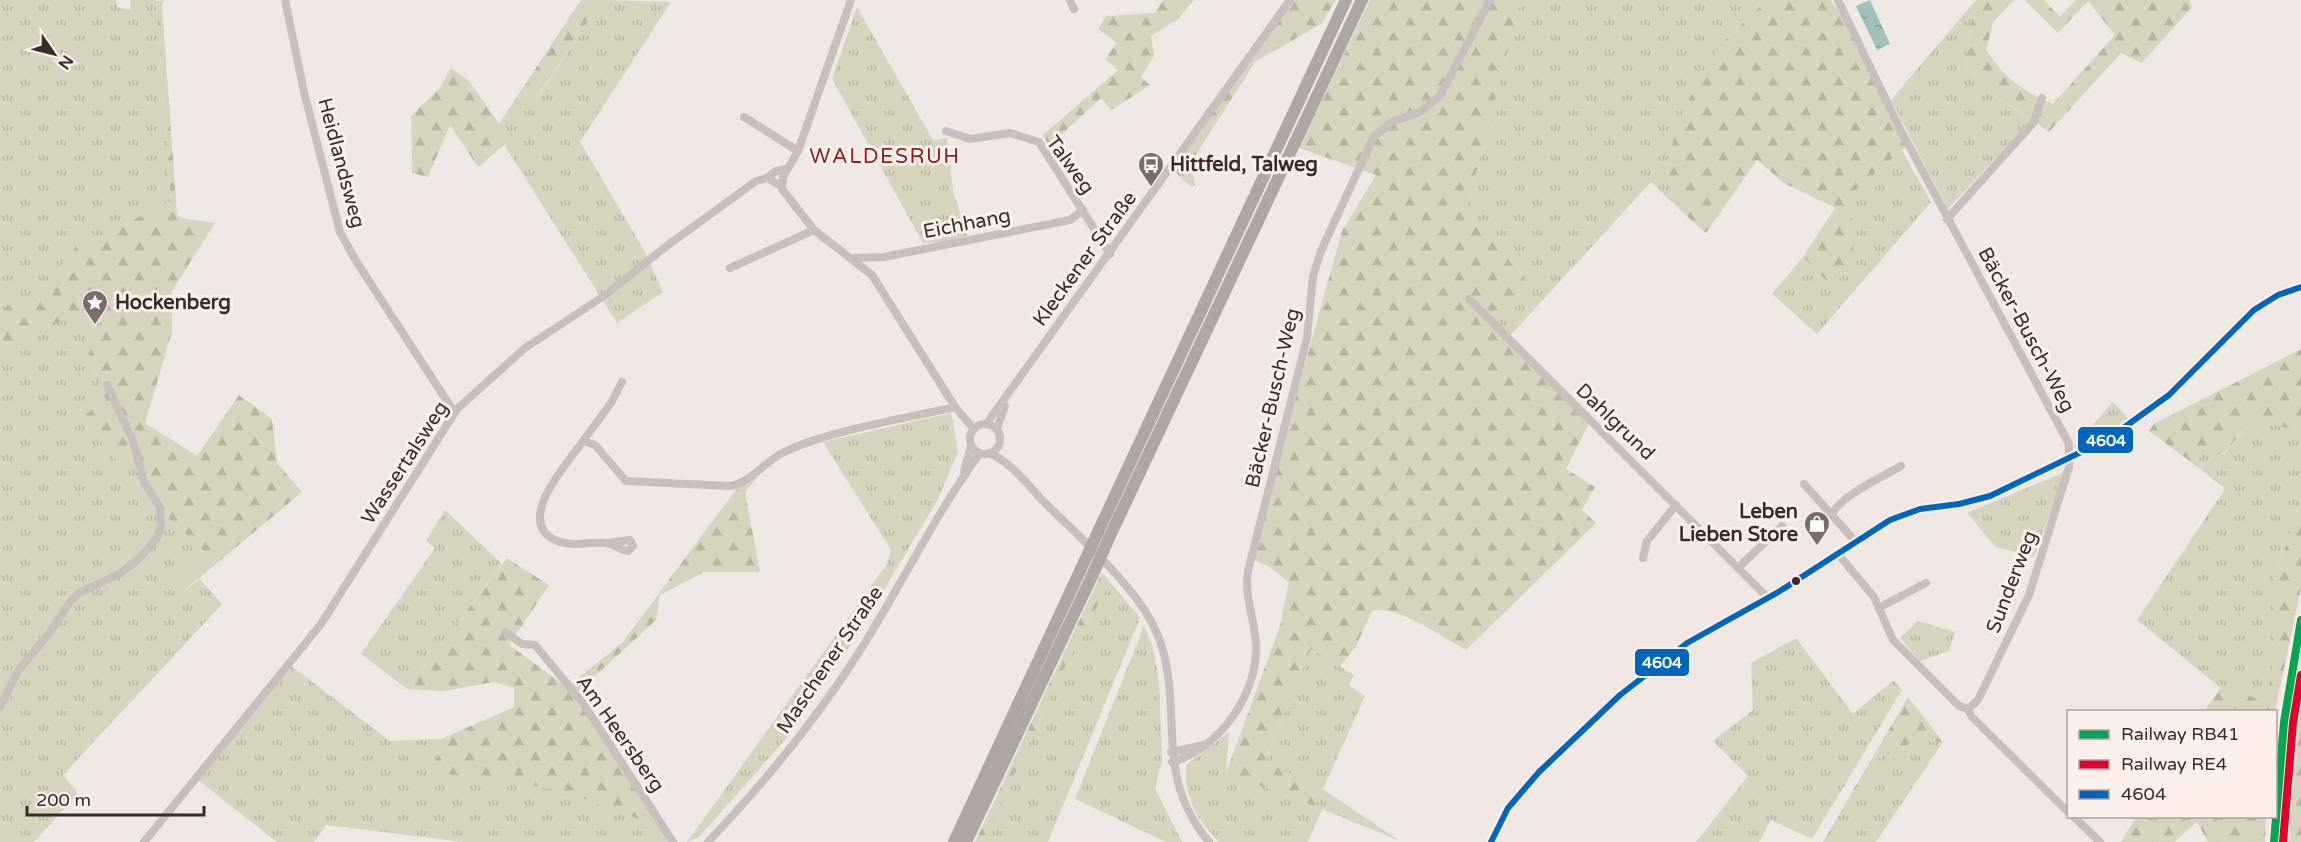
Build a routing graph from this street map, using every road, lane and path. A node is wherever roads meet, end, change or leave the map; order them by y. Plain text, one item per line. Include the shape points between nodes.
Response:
1 (285, 0) edge
2 (851, 0) edge
3 (1070, 0) edge
4 (1290, 0) edge
5 (1346, 0) edge
6 (1362, 0) edge
7 (1490, 0) edge
8 (1838, 0) edge
9 (1074, 9) dead end
10 (1322, 30) dead end
11 (2042, 98) dead end
12 (744, 117) dead end
13 (946, 131) dead end
14 (798, 151) junction
15 (786, 170) junction
16 (766, 178) junction
17 (781, 186) junction
18 (1083, 210) junction
19 (1947, 219) junction
20 (814, 230) junction
21 (1228, 234) dead end
22 (1110, 254) junction
23 (854, 258) junction
24 (1222, 266) junction
25 (730, 268) dead end
26 (2301, 287) edge
27 (1469, 299) dead end
28 (621, 382) dead end
29 (108, 385) dead end
30 (1011, 390) junction
31 (955, 407) junction
32 (454, 412) junction
33 (987, 423) junction
34 (973, 428) junction
35 (997, 429) junction
36 (583, 441) junction
37 (971, 446) junction
38 (998, 446) junction
39 (980, 453) junction
40 (989, 453) junction
41 (2071, 458) junction
42 (1901, 466) dead end
43 (1011, 469) junction
44 (960, 481) junction
45 (1804, 484) dead end
46 (1676, 505) junction
47 (1832, 515) junction
48 (1782, 526) dead end
49 (1104, 535) junction
50 (1856, 542) junction
51 (608, 543) dead end
52 (1838, 554) junction
53 (1643, 558) dead end
54 (1739, 567) junction
55 (1086, 573) junction
56 (1926, 583) dead end
57 (1768, 598) junction
58 (1880, 607) junction
59 (505, 632) dead end
60 (0, 707) edge
61 (1968, 709) junction
62 (1209, 743) junction
63 (1171, 752) junction
64 (1172, 762) junction
65 (2067, 811) edge
66 (2075, 818) edge
67 (144, 842) edge
68 (673, 842) edge
69 (708, 842) edge
70 (954, 842) edge
71 (966, 842) edge
72 (1209, 842) edge
73 (1491, 842) edge
74 (2100, 842) edge

1 - 32 street, Heidlandsweg via 340,232
2 - 14 street
3 - 9 street
4 - 22 street, Kleckener Straße
5 - 10 highway
5 - 24 highway
6 - 49 highway
7 - 62 street, Bäcker-Busch-Weg via 1440,96 1420,112 1394,121 1374,136 1318,257 1307,338 1248,571 1247,602 1256,646 1254,665 1227,726
8 - 19 street, Bäcker-Busch-Weg
11 - 19 street via 2033,123
12 - 14 street
13 - 18 street, Talweg via 970,139 1010,133 1039,142
14 - 15 street
15 - 16 street, Wassertalsweg
15 - 17 street
16 - 17 street
16 - 32 street, Wassertalsweg via 756,181 610,292 525,348
17 - 20 street
18 - 22 street, Talweg
18 - 23 street, Eichhang via 1070,220 884,257
19 - 41 street, Bäcker-Busch-Weg via 2069,444
20 - 23 street
20 - 25 street
21 - 24 highway
22 - 30 street, Kleckener Straße
23 - 31 street via 872,275
24 - 49 highway
26 - 41 street via 2262,304 2154,407 2108,439
27 - 46 street, Dahlgrund
28 - 36 street
29 - 60 street via 133,441 144,482 160,508 161,527 138,560 69,603 18,670
30 - 33 street, Kleckener Straße
30 - 35 street, Kleckener Straße
31 - 34 street
31 - 36 street via 816,440 782,452 740,484 729,486 626,481 595,445
32 - 67 street, Wassertalsweg via 321,624
33 - 34 street
33 - 35 street
34 - 37 street via 969,435
35 - 38 street
36 - 51 street via 554,481 539,516 542,526 556,540
37 - 39 street
37 - 44 street, Maschener Straße
38 - 40 street
38 - 43 street
39 - 40 street
39 - 44 street, Maschener Straße
40 - 43 street
41 - 50 street via 1979,500 1906,513
41 - 61 street, Sunderweg via 2022,614 1978,700
42 - 47 street via 1850,496 1834,508
43 - 63 street via 1116,575 1151,621 1168,673
44 - 69 street, Maschener Straße via 880,618 821,708 763,782
45 - 47 street
46 - 53 street via 1647,541
46 - 54 street, Dahlgrund
47 - 50 street
48 - 54 street
49 - 55 highway, bridge
50 - 52 street
52 - 57 street
52 - 58 street
54 - 57 street, Dahlgrund
55 - 70 highway
55 - 71 highway
56 - 58 street
57 - 73 street via 1688,643 1624,692 1527,785 1508,808
58 - 61 street via 1893,640 1959,706
59 - 68 street, Am Heersberg via 522,644 535,645 584,703
61 - 65 street
62 - 63 street
62 - 64 street, Bäcker-Busch-Weg
63 - 64 street
64 - 72 street via 1184,802
66 - 74 street

